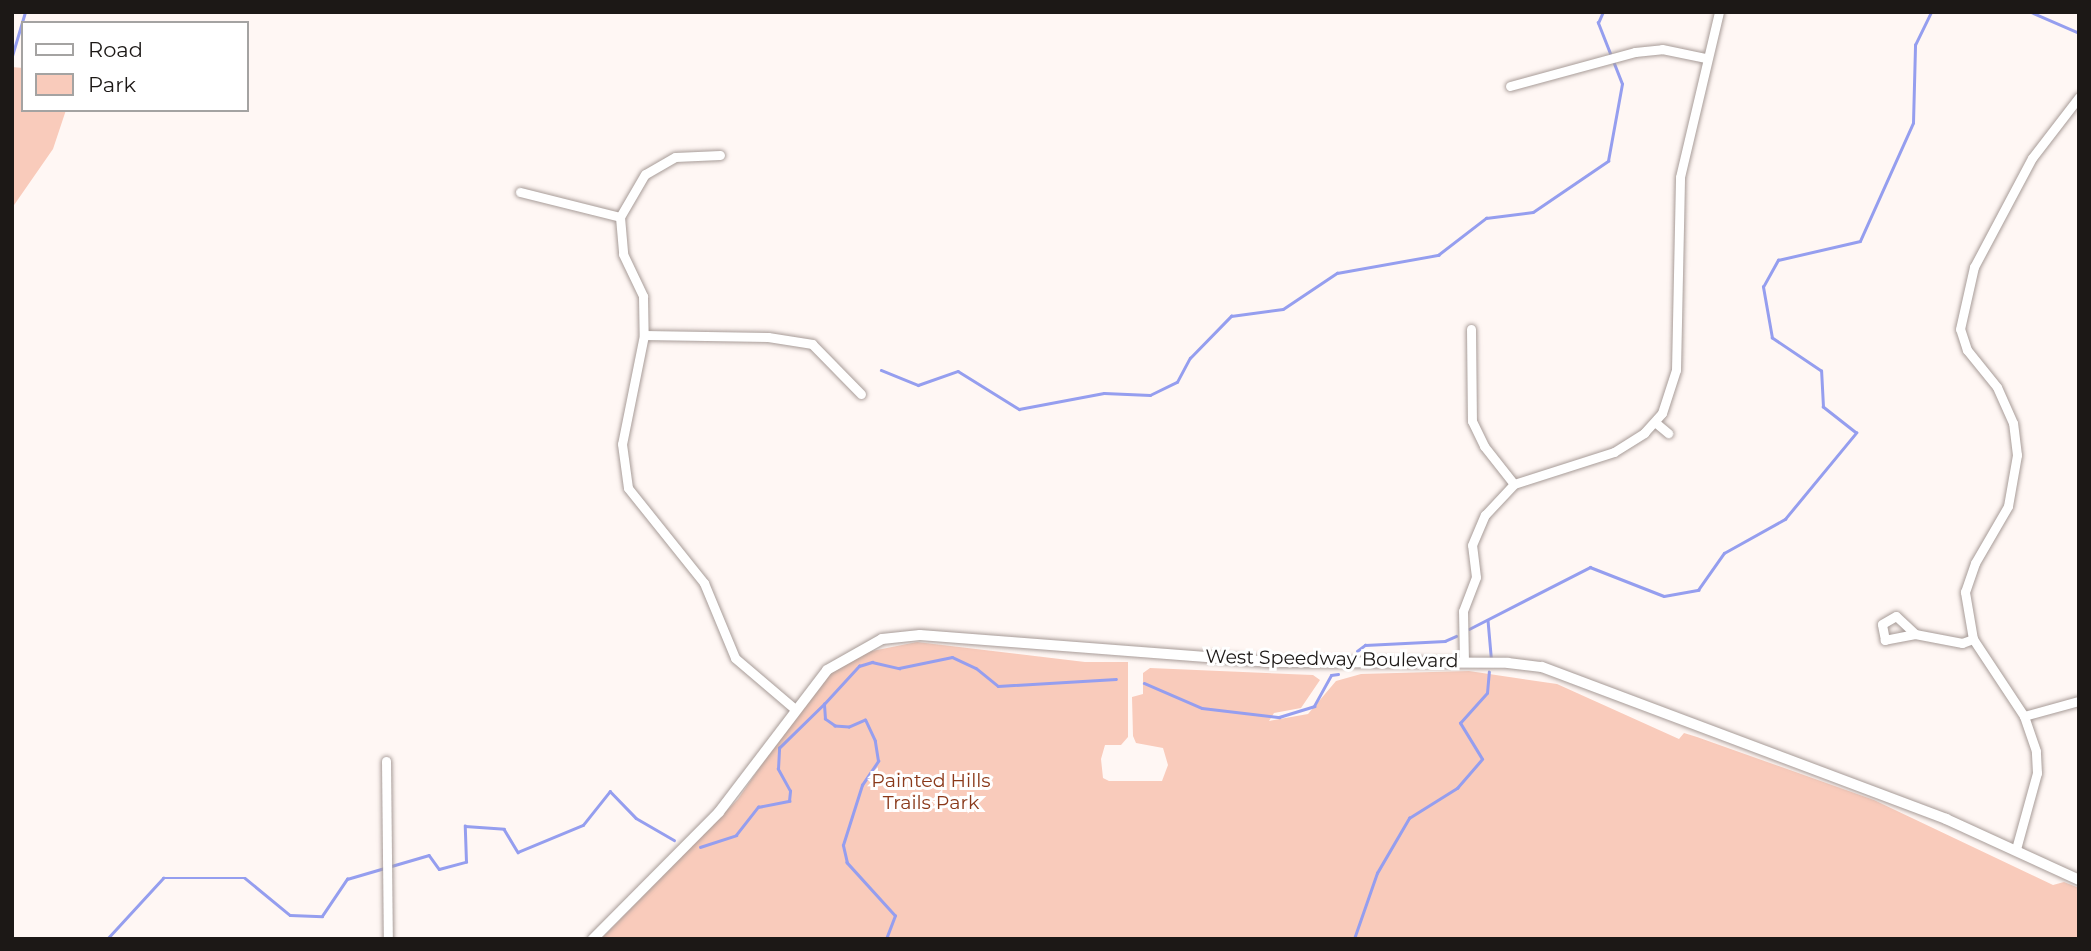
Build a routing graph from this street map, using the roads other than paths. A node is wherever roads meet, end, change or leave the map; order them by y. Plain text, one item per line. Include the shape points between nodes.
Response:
1 (1719, 12) edge
2 (1706, 58) junction
3 (1510, 86) dead end
4 (2079, 97) edge
5 (720, 155) dead end
6 (520, 192) dead end
7 (620, 217) junction
8 (1472, 329) dead end
9 (644, 335) junction
10 (861, 394) dead end
11 (1656, 423) junction
12 (1668, 433) dead end
13 (1514, 484) junction
14 (1915, 634) dead end
15 (1973, 639) junction
16 (1464, 662) junction
17 (2079, 701) edge
18 (795, 709) junction
19 (2024, 716) junction
20 (386, 761) dead end
21 (2016, 849) junction
22 (2079, 880) edge
23 (388, 939) edge
24 (593, 939) edge

1 - 2 street
2 - 3 street via 1662,49 1635,52
2 - 11 street via 1680,177 1676,370
4 - 15 street via 2032,158 1974,267 1962,306 1959,330 1967,350 1997,387 2013,423 2017,455 2008,506 1975,563 1965,592
5 - 7 street via 675,157 645,174
6 - 7 street
7 - 9 street via 623,254 643,296
8 - 13 street via 1472,421 1484,446
9 - 10 street via 768,337 812,344
9 - 18 street via 622,444 628,488 704,583 734,657
11 - 12 street
11 - 13 street via 1614,452
13 - 16 street via 1485,515 1472,545 1476,577 1463,611
14 - 15 street via 1962,643
15 - 19 street
16 - 18 main road, West Speedway Boulevard via 1268,662 911,635 882,639 850,654 827,670
16 - 21 main road, West Speedway Boulevard via 1517,663 1559,671
17 - 19 street
18 - 24 main road, West Speedway Boulevard via 719,812
19 - 21 street via 2038,774
20 - 23 street
21 - 22 main road, West Speedway Boulevard

